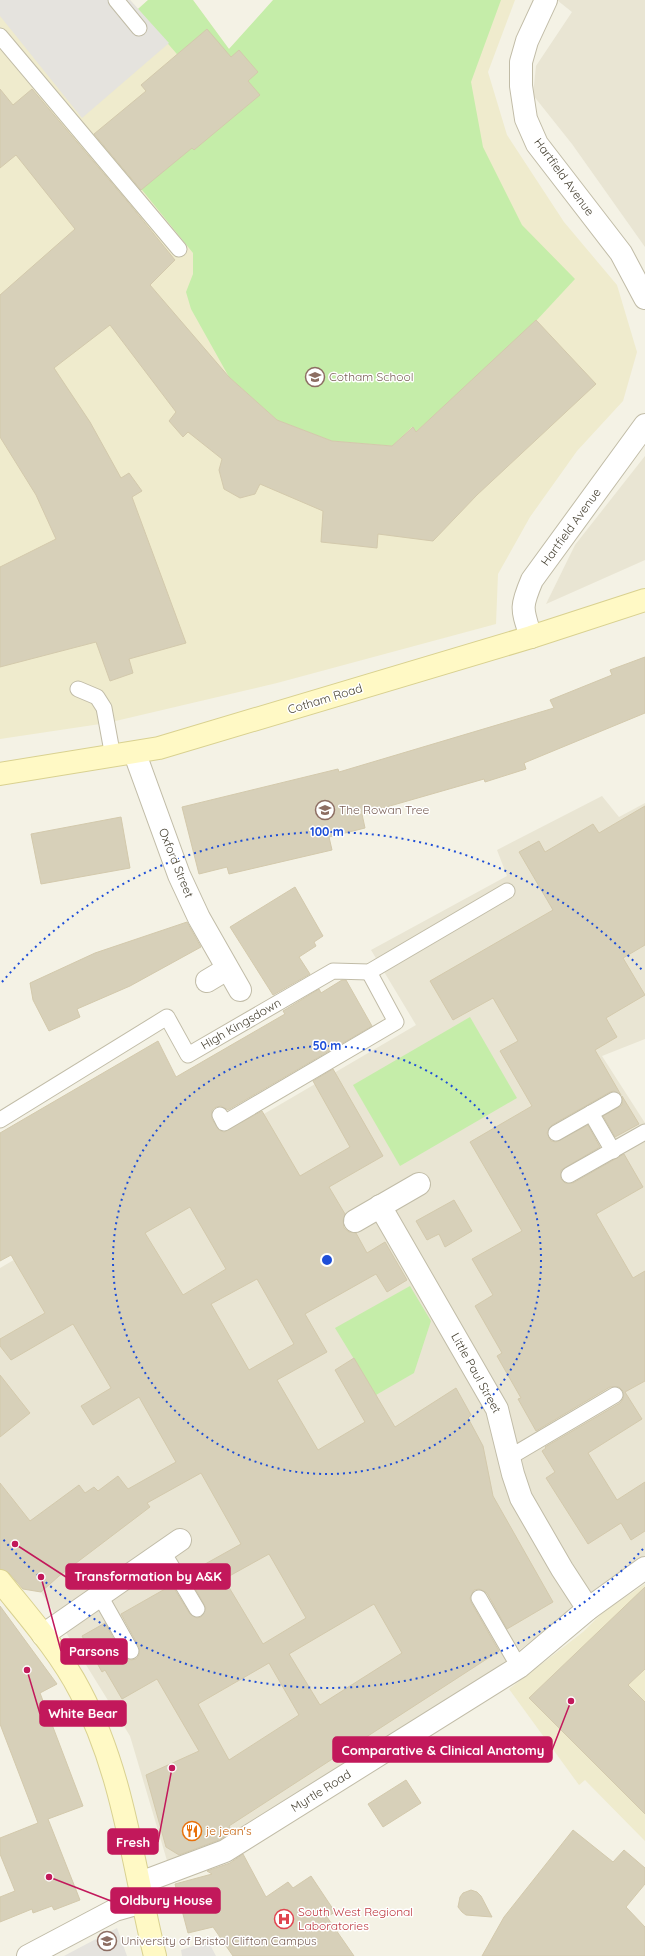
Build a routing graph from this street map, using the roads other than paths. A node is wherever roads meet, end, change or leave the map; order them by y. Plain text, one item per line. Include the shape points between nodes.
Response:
1 (116, 0) edge
2 (546, 0) edge
3 (139, 28) dead end
4 (0, 36) edge
5 (179, 250) dead end
6 (645, 298) edge
7 (645, 425) edge
8 (645, 600) edge
9 (531, 637) junction
10 (78, 689) dead end
11 (135, 754) junction
12 (113, 757) junction
13 (0, 774) edge
14 (507, 892) dead end
15 (227, 969) junction
16 (369, 972) junction
17 (207, 981) dead end
18 (240, 990) dead end
19 (614, 1100) dead end
20 (591, 1113) junction
21 (220, 1115) dead end
22 (0, 1120) edge
23 (645, 1132) edge
24 (556, 1133) dead end
25 (613, 1151) junction
26 (569, 1174) dead end
27 (419, 1184) dead end
28 (380, 1206) junction
29 (355, 1221) dead end
30 (615, 1395) dead end
31 (510, 1457) junction
32 (180, 1540) dead end
33 (163, 1552) junction
34 (645, 1568) edge
35 (0, 1581) edge
36 (100, 1596) junction
37 (479, 1598) dead end
38 (197, 1609) dead end
39 (588, 1609) junction
40 (44, 1635) junction
41 (131, 1651) dead end
42 (519, 1667) junction
43 (141, 1892) junction
44 (28, 1956) edge
45 (155, 1956) edge

1 - 3 lane
2 - 6 street, Hartfield Avenue via 530,34 521,62 521,86 526,119 537,144 621,253
4 - 5 lane
7 - 9 street, Hartfield Avenue via 532,580 523,601
8 - 9 street, Cotham Road
9 - 11 street, Cotham Road
10 - 12 lane via 97,697 104,708
11 - 12 street, Cotham Road
11 - 15 street, Oxford Street via 179,875
12 - 13 street, Cotham Road
14 - 16 lane
15 - 17 street
15 - 18 street, Oxford Street
16 - 21 lane via 396,1022 224,1123
16 - 22 lane, High Kingsdown via 334,971 191,1061 167,1017
19 - 20 lane
20 - 24 lane
20 - 25 lane
23 - 25 lane
25 - 26 lane
27 - 28 street
28 - 29 street
28 - 31 street, Little Paul Street via 497,1408
30 - 31 lane
31 - 39 street, Little Paul Street via 516,1485 530,1514
32 - 33 street
33 - 36 street
33 - 38 lane
34 - 39 street, Myrtle Road
35 - 40 street
36 - 40 street
36 - 41 lane
37 - 42 lane
39 - 42 street, Myrtle Road
40 - 43 street via 80,1691 103,1743 120,1795
42 - 43 street, Myrtle Road via 242,1834 218,1854
43 - 44 street, Myrtle Road via 115,1910
43 - 45 street

